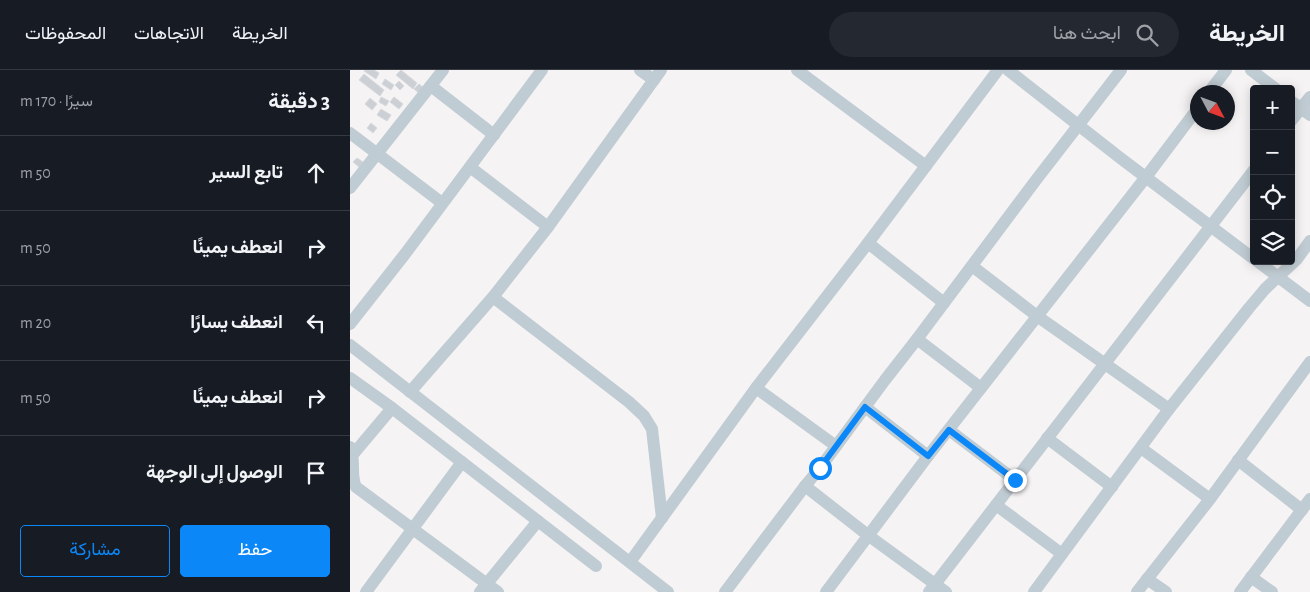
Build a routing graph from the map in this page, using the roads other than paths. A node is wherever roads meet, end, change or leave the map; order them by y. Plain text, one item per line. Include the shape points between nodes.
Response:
1 (443, 70) edge
2 (542, 70) edge
3 (640, 70) edge
4 (797, 70) edge
5 (998, 70) edge
6 (1121, 70) edge
7 (1226, 70) edge
8 (1252, 70) edge
9 (1015, 72) edge
10 (658, 75) edge
11 (1214, 85) edge
12 (1271, 85) edge
13 (431, 86) junction
14 (1310, 97) edge
15 (1301, 108) edge
16 (1190, 119) edge
17 (1078, 125) junction
18 (350, 133) edge
19 (494, 135) junction
20 (376, 154) junction
21 (926, 166) junction
22 (470, 167) junction
23 (1250, 175) edge
24 (1146, 177) junction
25 (350, 188) edge
26 (442, 203) junction
27 (1210, 226) junction
28 (548, 227) junction
29 (1310, 241) edge
30 (868, 243) junction
31 (1250, 256) edge
32 (1262, 265) edge
33 (972, 266) junction
34 (1279, 277) junction
35 (493, 296) junction
36 (1310, 301) edge
37 (944, 303) junction
38 (1037, 316) junction
39 (350, 324) edge
40 (917, 339) junction
41 (350, 346) edge
42 (1310, 362) edge
43 (1105, 364) junction
44 (350, 378) edge
45 (756, 388) junction
46 (981, 388) junction
47 (410, 392) junction
48 (865, 407) junction
49 (392, 408) junction
50 (1169, 409) junction
51 (949, 430) junction
52 (1047, 438) junction
53 (836, 446) junction
54 (1140, 448) junction
55 (351, 453) edge
56 (928, 456) junction
57 (1238, 460) junction
58 (462, 462) junction
59 (1015, 480) junction
60 (805, 486) junction
61 (1112, 487) junction
62 (1310, 498) edge
63 (1210, 499) junction
64 (996, 505) junction
65 (1302, 510) junction
66 (662, 518) junction
67 (538, 521) junction
68 (413, 529) junction
69 (869, 536) junction
70 (1062, 554) junction
71 (630, 562) junction
72 (596, 566) dead end
73 (1251, 577) junction
74 (1147, 579) junction
75 (483, 588) edge
76 (932, 588) edge
77 (366, 592) edge
78 (498, 592) edge
79 (668, 592) edge
80 (725, 592) edge
81 (826, 592) edge
82 (946, 592) edge
83 (1034, 592) edge
84 (1137, 592) edge
85 (1166, 592) edge
86 (1240, 592) edge
87 (1272, 592) edge

1 - 13 street
2 - 19 street
3 - 10 street
4 - 21 street
5 - 21 street
6 - 17 street
7 - 11 street
8 - 12 street
9 - 17 street
10 - 28 street
13 - 19 street
13 - 20 street
14 - 15 street
16 - 24 street
17 - 24 street
17 - 33 street
18 - 20 street
19 - 22 street
20 - 25 street
20 - 26 street
21 - 30 street
22 - 26 street
22 - 28 street
23 - 27 street
24 - 27 street
24 - 38 street
26 - 39 street
27 - 31 street
27 - 43 street
28 - 35 street
29 - 34 street
30 - 37 street
30 - 45 street
32 - 34 street
33 - 37 street
33 - 38 street
34 - 36 street
34 - 50 street via 1249,308
35 - 47 street
35 - 66 street via 644,416 652,429
37 - 40 street
38 - 43 street
38 - 46 street
40 - 46 street
40 - 48 street
41 - 47 street
42 - 57 street
43 - 50 street
43 - 52 street
44 - 49 street
45 - 53 street
45 - 66 street
46 - 51 street
47 - 71 street
48 - 53 street
48 - 56 street
49 - 55 street
49 - 58 street
50 - 54 street
51 - 56 street
51 - 59 street
52 - 59 street
52 - 61 street
53 - 60 street
54 - 61 street
54 - 63 street
55 - 68 street via 353,484
56 - 69 street
57 - 63 street
57 - 65 street
58 - 67 street
58 - 68 street
59 - 64 street
60 - 69 street
60 - 80 street
61 - 70 street
62 - 65 street
63 - 74 street
64 - 70 street
64 - 76 street
65 - 73 street
66 - 71 street
67 - 72 street
67 - 75 street
68 - 75 street
68 - 77 street
69 - 76 street
69 - 81 street
70 - 83 street
71 - 79 street
73 - 86 street
73 - 87 street
74 - 84 street
74 - 85 street
75 - 78 street
76 - 82 street

